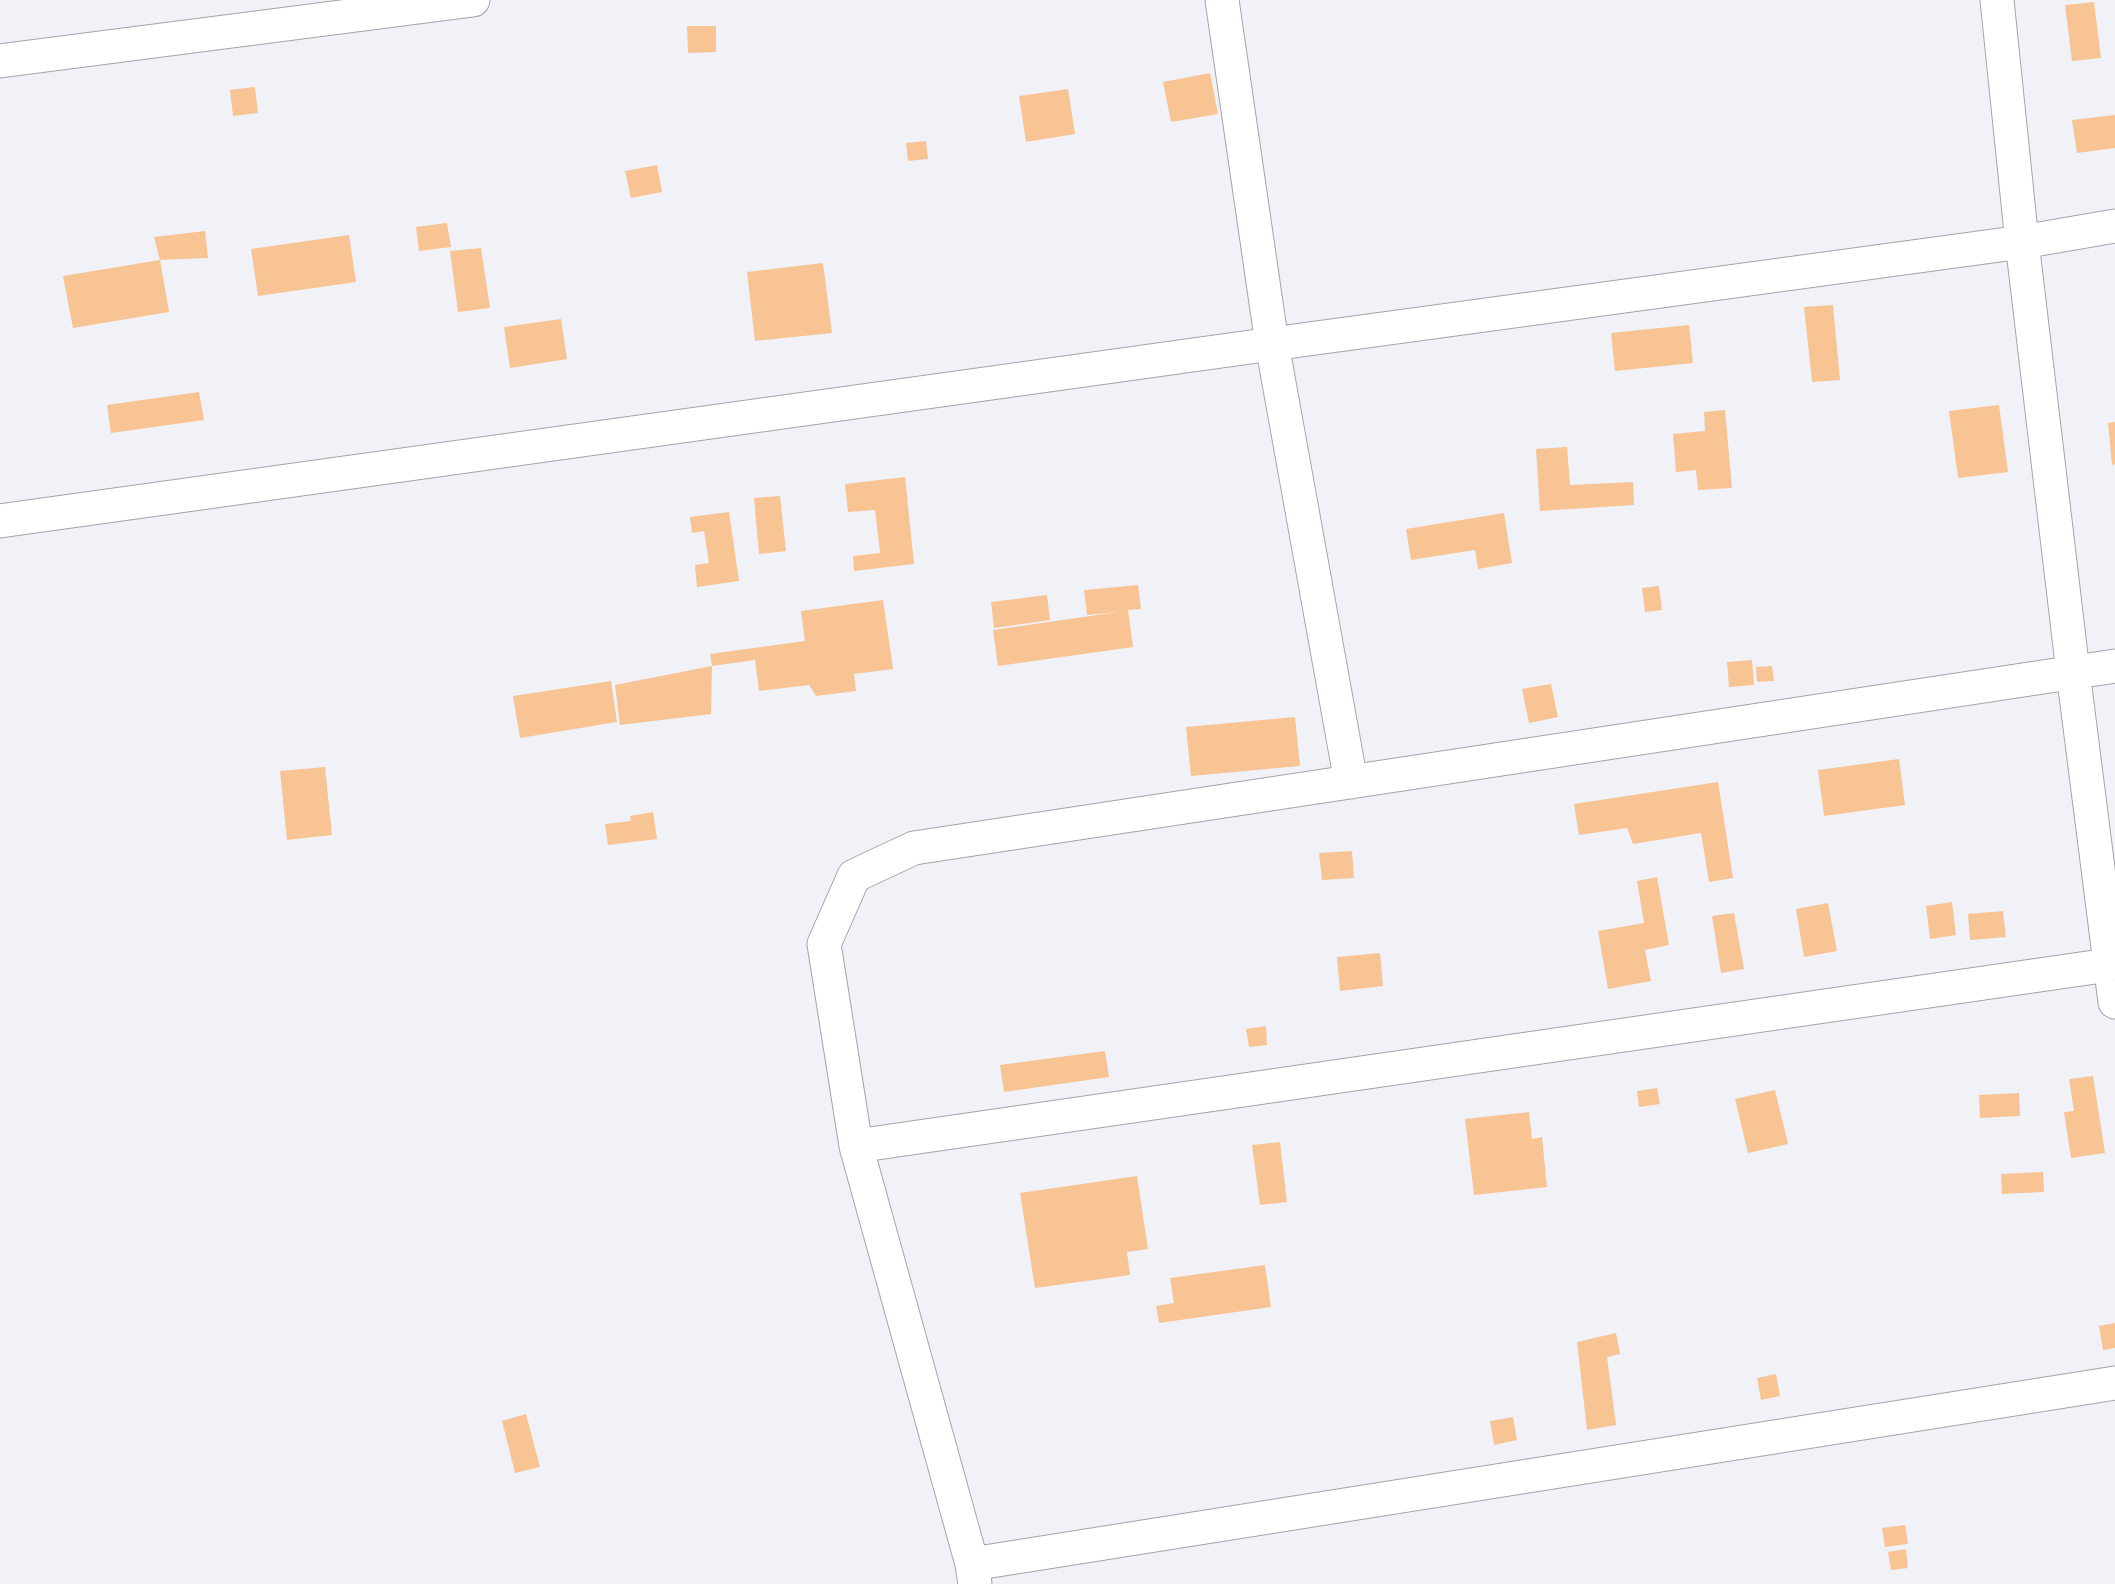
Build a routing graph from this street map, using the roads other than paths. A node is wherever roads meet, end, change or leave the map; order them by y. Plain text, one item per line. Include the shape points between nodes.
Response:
1 (473, 0) edge
2 (1222, 0) edge
3 (1997, 0) edge
4 (0, 61) edge
5 (2115, 226) edge
6 (2022, 242) junction
7 (1272, 344) junction
8 (0, 521) edge
9 (2115, 666) edge
10 (2073, 672) junction
11 (1351, 782) junction
12 (2113, 964) edge
13 (2115, 1002) edge
14 (856, 1146) junction
15 (2115, 1383) edge
16 (974, 1574) edge

1 - 4 street
2 - 7 street
3 - 6 street
5 - 6 street
6 - 7 street
6 - 10 street
7 - 8 street
7 - 11 street
9 - 10 street
10 - 11 street
10 - 12 street
11 - 14 street via 914,848 854,876 825,944
12 - 13 street
12 - 14 street
14 - 16 street
15 - 16 street

